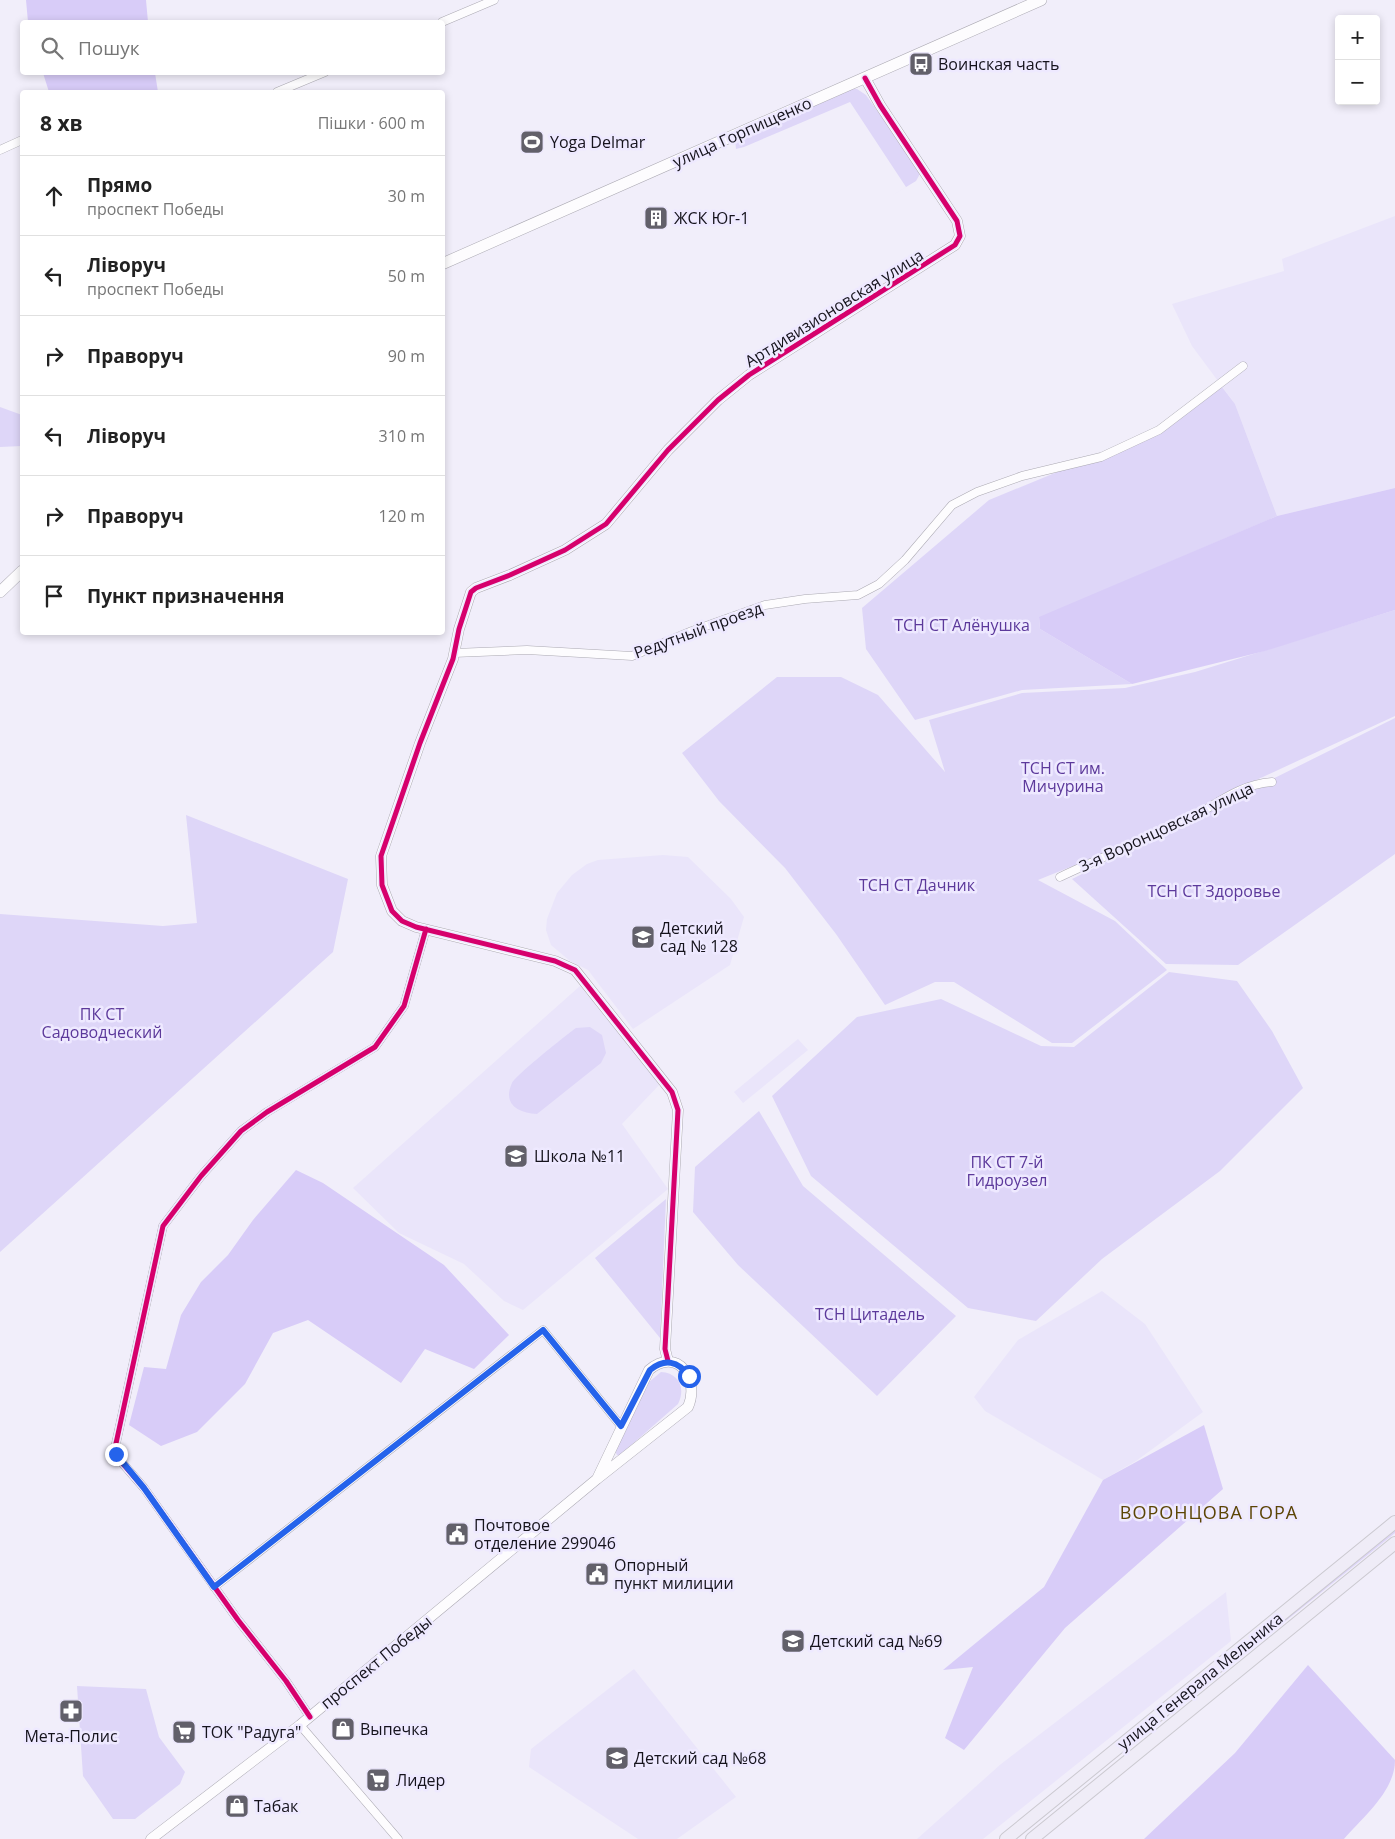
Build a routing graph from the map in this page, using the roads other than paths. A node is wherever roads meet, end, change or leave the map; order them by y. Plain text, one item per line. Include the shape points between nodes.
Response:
1 (494, 0) edge
2 (1041, 0) edge
3 (445, 21) edge
4 (318, 75) edge
5 (865, 78) junction
6 (282, 90) edge
7 (20, 141) edge
8 (0, 150) edge
9 (445, 263) edge
10 (1242, 366) dead end
11 (20, 572) edge
12 (0, 592) edge
13 (454, 653) junction
14 (1272, 782) dead end
15 (1060, 877) dead end
16 (426, 929) junction
17 (668, 1362) junction
18 (621, 1426) junction
19 (596, 1479) junction
20 (1395, 1522) edge
21 (1395, 1544) edge
22 (214, 1587) junction
23 (1272, 1622) junction
24 (1282, 1635) junction
25 (310, 1717) junction
26 (300, 1725) junction
27 (151, 1839) edge
28 (398, 1839) edge
29 (1006, 1839) edge
30 (1032, 1839) edge

1 - 3 street
2 - 5 main road, улица Горпищенко
4 - 6 street
5 - 9 main road, улица Горпищенко
5 - 13 street, Артдивизионовская улица via 957,221 960,236 955,245 718,400 668,450 606,524 542,561 476,588 468,601
7 - 8 street
10 - 13 street, Редутный проезд via 1159,430 1102,457 1022,476 952,505 879,584 858,595 765,606 632,656 527,650
11 - 12 main road
13 - 16 street, Артдивизионовская улица via 381,856 382,885 392,911 402,921
14 - 15 street, 3-я Воронцовская улица via 1258,783 1215,802 1179,824
16 - 17 street, Артдивизионовская улица via 547,959 575,970 672,1092 678,1110 665,1349
16 - 22 street via 404,1006 376,1047 241,1131 163,1226 115,1448 116,1454
17 - 18 street, проспект Победы via 650,1370
17 - 19 street, проспект Победы via 679,1365 689,1376 692,1388 688,1408
18 - 19 street, проспект Победы
18 - 22 street via 543,1330
19 - 25 street, проспект Победы
20 - 23 main road, улица Генерала Мельника
21 - 24 main road, улица Генерала Мельника
22 - 25 street
23 - 24 main road
23 - 29 main road, улица Генерала Мельника
24 - 30 main road, улица Генерала Мельника
25 - 26 street, проспект Победы
26 - 27 street, проспект Победы
26 - 28 street

